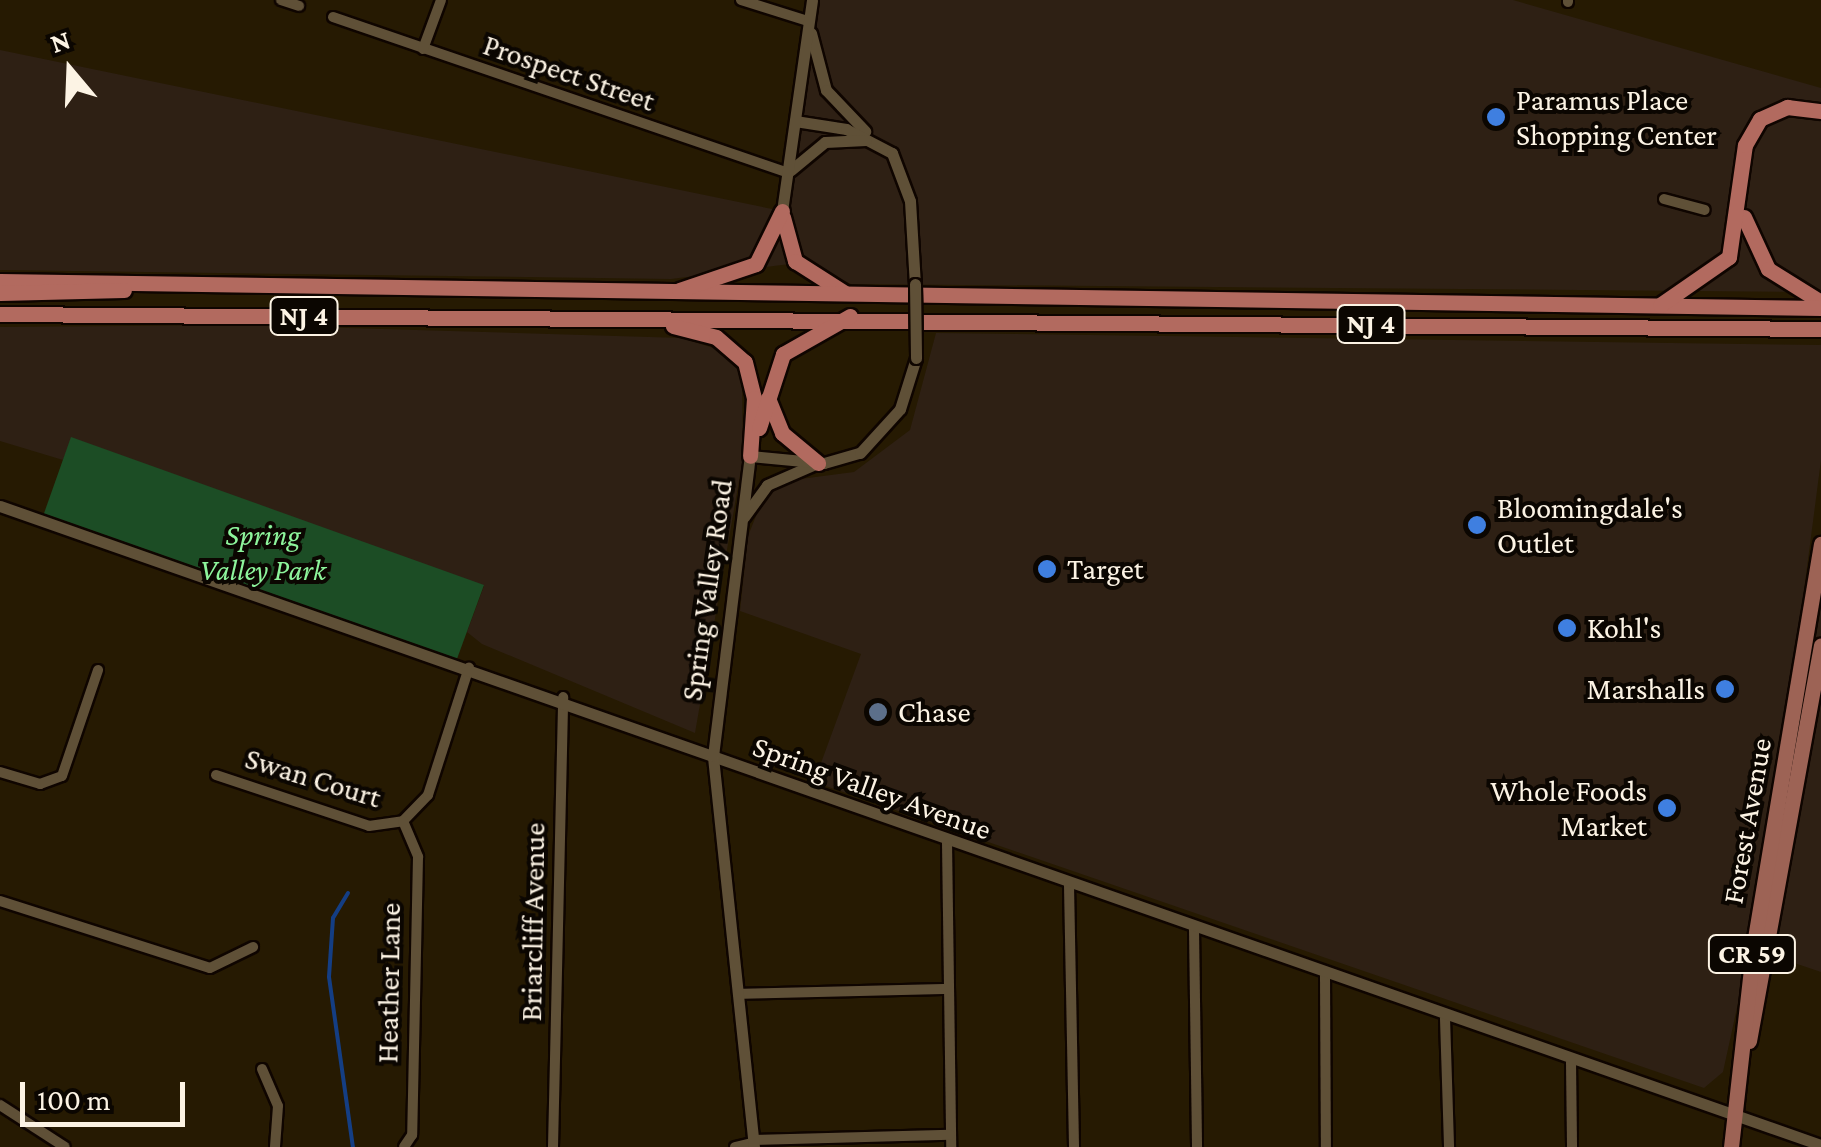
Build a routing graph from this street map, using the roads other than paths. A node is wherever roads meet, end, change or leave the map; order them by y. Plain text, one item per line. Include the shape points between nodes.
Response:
1 (282, 0) edge
2 (440, 0) edge
3 (741, 0) edge
4 (812, 0) edge
5 (298, 6) dead end
6 (333, 17) dead end
7 (808, 22) junction
8 (423, 49) junction
9 (1821, 111) edge
10 (795, 120) junction
11 (876, 141) junction
12 (789, 173) junction
13 (1664, 199) dead end
14 (1706, 210) dead end
15 (782, 211) junction
16 (1742, 211) junction
17 (0, 281) edge
18 (148, 287) junction
19 (0, 294) edge
20 (658, 296) junction
21 (854, 297) junction
22 (1821, 305) edge
23 (1657, 306) junction
24 (0, 314) edge
25 (850, 316) junction
26 (609, 319) junction
27 (1821, 329) edge
28 (768, 398) junction
29 (750, 456) junction
30 (818, 464) junction
31 (0, 506) edge
32 (740, 524) junction
33 (1821, 544) edge
34 (1818, 583) edge
35 (1821, 647) edge
36 (470, 666) junction
37 (98, 670) dead end
38 (563, 697) junction
39 (713, 756) junction
40 (0, 772) edge
41 (216, 775) dead end
42 (403, 821) junction
43 (946, 842) junction
44 (1069, 885) junction
45 (0, 901) edge
46 (1194, 929) junction
47 (253, 947) dead end
48 (1325, 975) junction
49 (948, 989) junction
50 (738, 994) junction
51 (1445, 1018) junction
52 (1571, 1062) junction
53 (262, 1069) dead end
54 (0, 1105) edge
55 (1731, 1112) junction
56 (951, 1141) edge
57 (753, 1143) edge
58 (1821, 1145) edge
59 (65, 1147) edge
60 (275, 1147) edge
61 (404, 1147) edge
62 (553, 1147) edge
63 (735, 1147) edge
64 (1074, 1147) edge
65 (1198, 1147) edge
66 (1326, 1147) edge
67 (1449, 1147) edge
68 (1572, 1147) edge
69 (1731, 1147) edge

1 - 5 street
2 - 8 street
3 - 7 street
4 - 7 street
6 - 8 street, Prospect Street
7 - 10 street
7 - 11 street, Spring Valley Road via 826,90
8 - 12 street, Prospect Street
9 - 16 highway via 1787,108 1751,132
10 - 11 street
10 - 12 street
11 - 12 street via 825,142
11 - 30 street, Spring Valley Road, bridge via 906,182 916,358 900,409 875,442
12 - 15 street
13 - 14 street
15 - 20 highway via 756,264
15 - 21 highway via 795,260
16 - 22 highway via 1768,269
16 - 23 highway via 1718,270
17 - 18 highway
18 - 19 highway, NJ 4
18 - 20 highway, NJ 4
20 - 21 highway, NJ 4
21 - 23 highway, NJ 4
22 - 23 highway, NJ 4
24 - 26 highway, NJ 4
25 - 26 highway, NJ 4
25 - 27 highway, NJ 4
25 - 28 highway via 788,348
26 - 29 highway via 690,328 740,354 754,398
28 - 29 highway
28 - 30 highway via 782,433
29 - 30 street, Spring Valley Road
29 - 32 street, Spring Valley Road
30 - 32 street via 767,485
31 - 36 street, Spring Valley Avenue
32 - 39 street, Spring Valley Road
33 - 34 main road, Forest Avenue / CR 59
34 - 55 main road, Forest Avenue / CR 59
35 - 55 main road, Forest Avenue / CR 59 via 1769,962
36 - 38 street, Spring Valley Avenue
36 - 42 street, Swan Court via 428,795
37 - 40 street via 62,776 40,784
38 - 39 street, Spring Valley Avenue
38 - 62 street, Briarcliff Avenue
39 - 43 street, Spring Valley Avenue
39 - 50 street, Spring Valley Road
41 - 42 street, Swan Court via 369,826
42 - 61 street, Heather Lane via 418,858
43 - 44 street, Spring Valley Avenue
43 - 49 street
44 - 46 street, Spring Valley Avenue
44 - 64 street
45 - 47 street via 210,968 236,963
46 - 48 street, Spring Valley Avenue
46 - 65 street
48 - 51 street, Spring Valley Avenue
48 - 66 street
49 - 50 street
49 - 56 street
50 - 57 street, Spring Valley Road
51 - 52 street, Spring Valley Avenue
51 - 67 street
52 - 55 street, Spring Valley Avenue
52 - 68 street
53 - 60 street via 278,1106
54 - 59 street
55 - 58 street, Spring Valley Avenue
55 - 69 main road, CR 59
56 - 57 street
57 - 63 street

